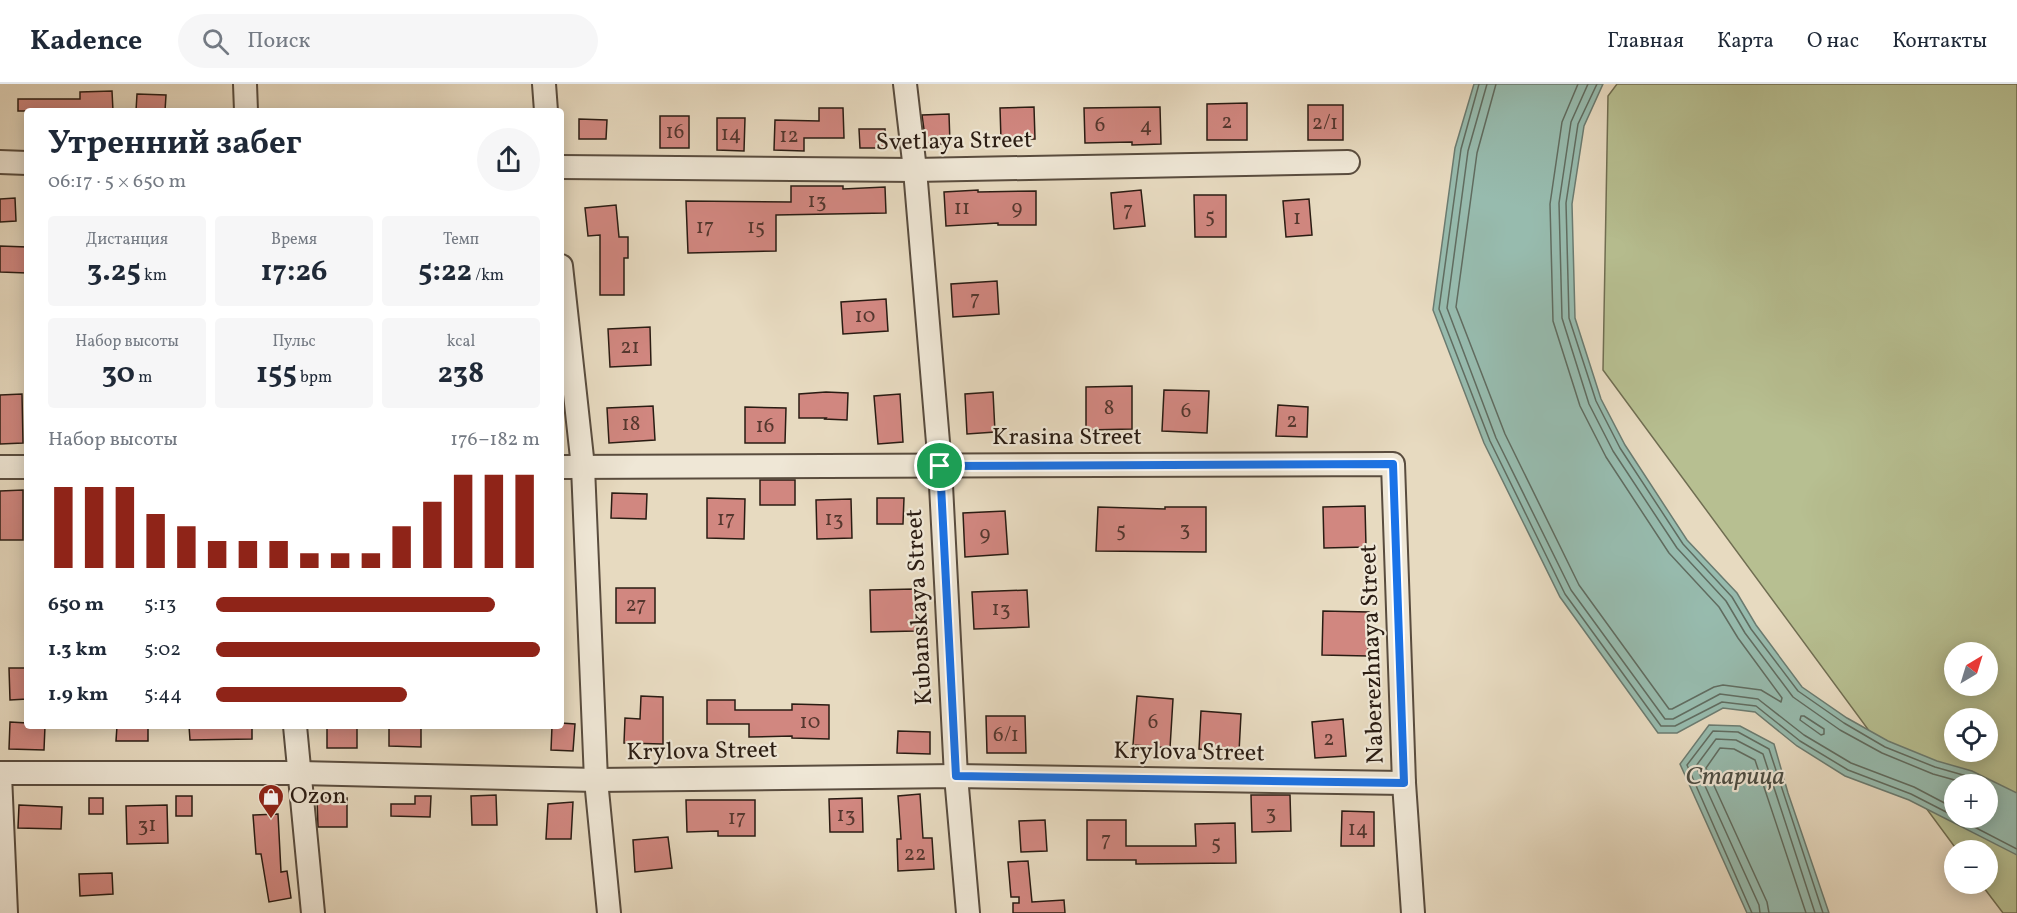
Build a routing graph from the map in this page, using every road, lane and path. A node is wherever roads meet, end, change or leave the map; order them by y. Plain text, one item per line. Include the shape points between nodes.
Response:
1 (245, 84) edge
2 (544, 84) edge
3 (905, 84) edge
4 (246, 108) edge
5 (546, 108) edge
6 (0, 162) edge
7 (24, 162) edge
8 (1348, 162) dead end
9 (564, 167) edge
10 (915, 170) junction
11 (564, 321) edge
12 (1393, 464) joint
13 (940, 466) junction
14 (0, 467) edge
15 (24, 467) edge
16 (572, 467) edge
17 (295, 729) edge
18 (300, 773) junction
19 (0, 774) edge
20 (956, 776) junction
21 (596, 780) junction
22 (1404, 783) junction
23 (6, 913) edge
24 (314, 913) edge
25 (609, 913) edge
26 (968, 913) edge
27 (1413, 913) edge

1 - 4 street
2 - 5 street
3 - 10 street, Kubanskaya Street
6 - 7 street
8 - 10 street, Svetlaya Street
9 - 10 street, Svetlaya Street
10 - 13 street, Kubanskaya Street
11 - 16 street
12 - 13 street, Krasina Street
12 - 22 street, Naberezhnaya Street
13 - 16 street, Krasina Street
13 - 20 street, Kubanskaya Street
14 - 15 street
16 - 21 street
17 - 18 street
18 - 19 street, Krylova Street
18 - 21 street, Krylova Street
18 - 24 street
19 - 23 street
20 - 21 street, Krylova Street
20 - 22 street, Krylova Street
20 - 26 street, Kubanskaya Street
21 - 25 street
22 - 27 street, Naberezhnaya Street

